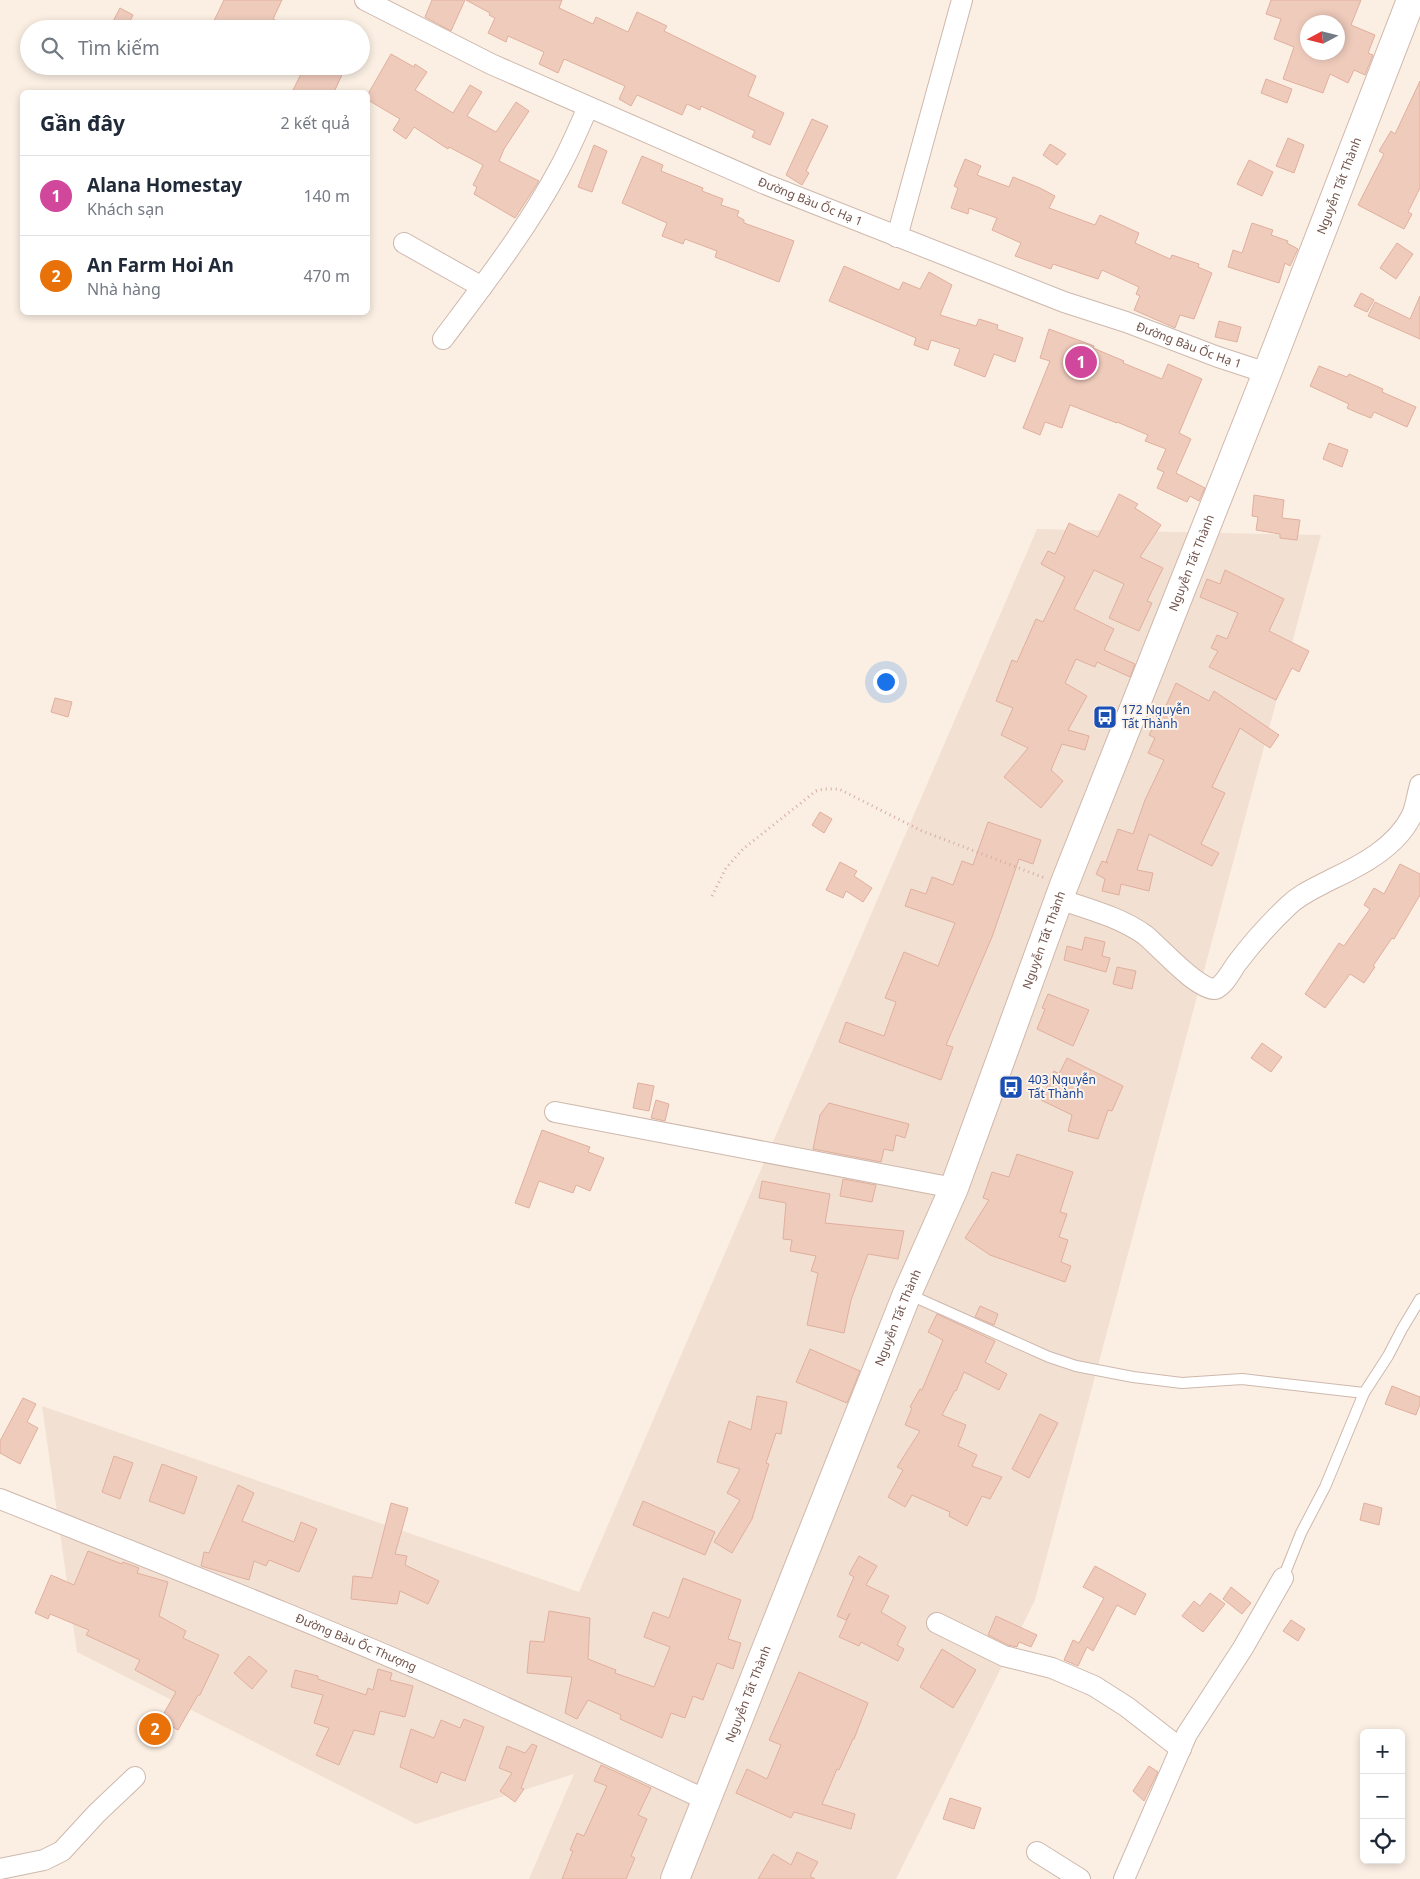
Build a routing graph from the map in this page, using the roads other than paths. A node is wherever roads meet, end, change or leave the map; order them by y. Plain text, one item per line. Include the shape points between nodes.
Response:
1 (365, 0) edge
2 (962, 0) edge
3 (1411, 0) edge
4 (588, 107) junction
5 (898, 237) junction
6 (404, 243) dead end
7 (482, 286) junction
8 (443, 339) dead end
9 (1267, 373) junction
10 (1420, 785) edge
11 (1062, 892) junction
12 (556, 1112) dead end
13 (954, 1188) junction
14 (907, 1294) junction
15 (1420, 1299) edge
16 (1364, 1393) junction
17 (1, 1500) edge
18 (1283, 1578) joint
19 (937, 1623) dead end
20 (1180, 1749) junction
21 (135, 1777) dead end
22 (706, 1800) junction
23 (1037, 1852) dead end
24 (0, 1869) edge
25 (675, 1879) edge
26 (1080, 1879) edge
27 (1124, 1879) edge

1 - 4 street, Đường Bàu Ốc Hạ 1 via 491,64
2 - 5 street
3 - 9 main road, Nguyễn Tất Thành
4 - 5 street, Đường Bàu Ốc Hạ 1 via 712,162
4 - 7 street via 546,193
5 - 9 street, Đường Bàu Ốc Hạ 1 via 1064,302
6 - 7 street
7 - 8 street
9 - 11 main road, Nguyễn Tất Thành
10 - 11 street via 1412,814 1396,837 1363,862 1288,905 1218,988 1212,989 1191,977 1152,941 1123,922
11 - 13 main road, Nguyễn Tất Thành
12 - 13 street
13 - 14 main road, Nguyễn Tất Thành
14 - 16 lane via 1076,1366 1182,1383 1242,1379
14 - 22 main road, Nguyễn Tất Thành
15 - 16 lane
16 - 18 lane
17 - 22 street, Đường Bàu Ốc Thượng via 394,1659
18 - 20 street
19 - 20 street via 1004,1656 1052,1668 1094,1686 1148,1722
20 - 27 street
21 - 24 street via 62,1851 44,1860
22 - 25 main road, Nguyễn Tất Thành
23 - 26 street

